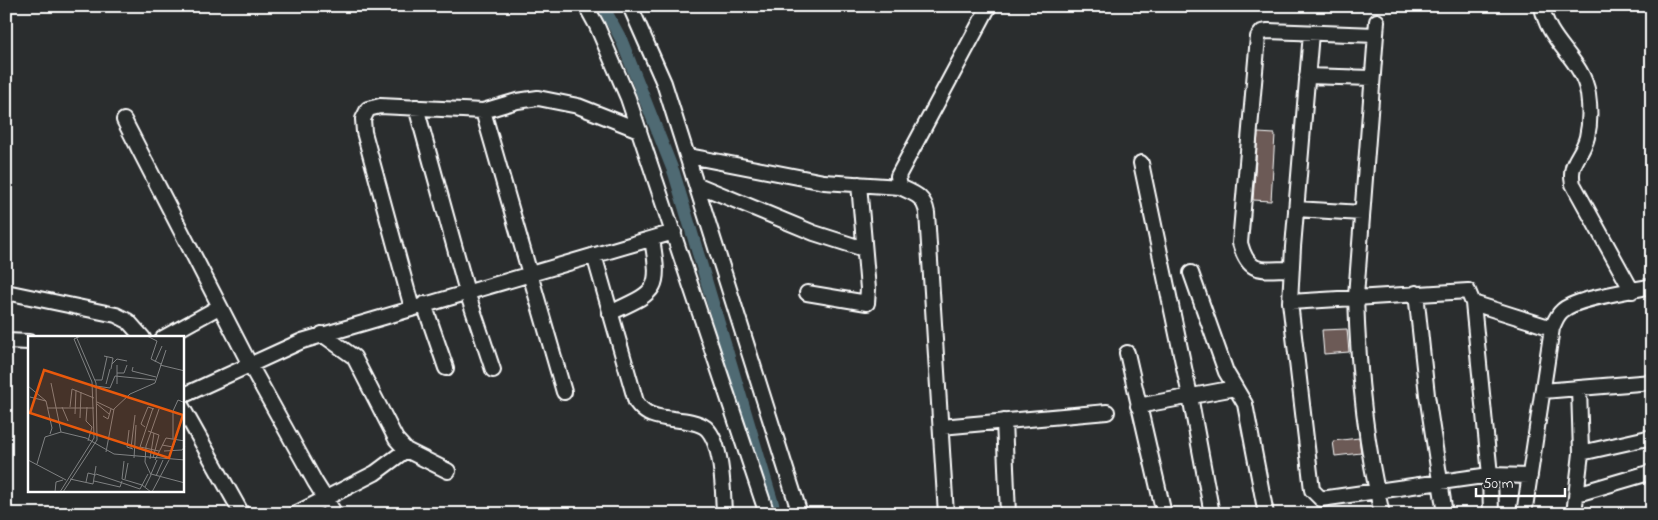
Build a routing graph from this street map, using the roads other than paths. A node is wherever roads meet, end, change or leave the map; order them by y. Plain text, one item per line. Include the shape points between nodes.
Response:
1 (586, 6) edge
2 (630, 6) edge
3 (989, 6) edge
4 (1542, 6) edge
5 (1377, 20) dead end
6 (1311, 34) junction
7 (1376, 35) junction
8 (1307, 76) junction
9 (1372, 78) junction
10 (416, 107) junction
11 (483, 112) junction
12 (124, 120) dead end
13 (639, 130) junction
14 (689, 156) junction
15 (1141, 164) dead end
16 (859, 184) junction
17 (698, 185) junction
18 (900, 187) junction
19 (1296, 209) junction
20 (1362, 213) junction
21 (674, 232) junction
22 (652, 239) junction
23 (864, 249) junction
24 (594, 255) junction
25 (1292, 269) junction
26 (1191, 273) dead end
27 (529, 274) junction
28 (1652, 286) edge
29 (1632, 291) junction
30 (6, 292) edge
31 (467, 292) junction
32 (1416, 293) junction
33 (807, 294) dead end
34 (1356, 296) junction
35 (1290, 302) junction
36 (1474, 303) junction
37 (418, 306) junction
38 (219, 307) junction
39 (610, 313) junction
40 (1552, 328) junction
41 (322, 334) junction
42 (141, 335) edge
43 (167, 336) edge
44 (6, 341) edge
45 (28, 342) edge
46 (1127, 353) dead end
47 (249, 364) junction
48 (446, 368) dead end
49 (493, 370) dead end
50 (1652, 382) edge
51 (1235, 388) junction
52 (1578, 388) junction
53 (1543, 390) junction
54 (564, 392) dead end
55 (184, 395) edge
56 (1190, 396) junction
57 (1138, 406) junction
58 (184, 411) edge
59 (1107, 412) dead end
60 (1004, 421) junction
61 (941, 427) junction
62 (1652, 437) edge
63 (406, 450) junction
64 (1581, 453) junction
65 (448, 471) dead end
66 (1652, 472) edge
67 (1490, 475) junction
68 (1530, 476) junction
69 (1439, 483) junction
70 (1377, 492) junction
71 (1578, 494) junction
72 (325, 498) junction
73 (242, 514) edge
74 (295, 514) edge
75 (335, 514) edge
76 (724, 514) edge
77 (767, 514) edge
78 (800, 514) edge
79 (946, 514) edge
80 (1008, 514) edge
81 (1164, 514) edge
82 (1212, 514) edge
83 (1266, 514) edge
84 (1382, 514) edge
85 (1445, 514) edge
86 (1491, 514) edge
87 (1524, 514) edge
88 (1574, 514) edge

1 - 13 street
2 - 14 street via 664,83
3 - 18 street via 898,176
4 - 29 street via 1549,28 1579,68 1588,92 1587,136 1572,167 1573,184
5 - 7 street
6 - 7 street
6 - 8 street
6 - 25 street via 1268,31 1262,32 1258,38 1240,227 1240,243 1248,264 1260,269
7 - 9 street
8 - 9 street
8 - 19 street
9 - 20 street
10 - 11 street
10 - 31 street
10 - 37 street via 372,106 363,119 370,155
11 - 13 street via 523,100 546,99 578,106
11 - 27 street
12 - 38 street
13 - 21 street
14 - 16 street via 824,182
14 - 17 street
15 - 56 street
16 - 18 street
16 - 23 street
17 - 23 street via 814,233
17 - 78 street
18 - 61 street via 920,197 925,202 927,213
19 - 20 street
19 - 25 street
20 - 34 street
21 - 22 street
21 - 77 street
22 - 24 street
22 - 39 street via 655,285 648,294
23 - 33 street via 867,303
24 - 27 street
24 - 39 street
25 - 35 street
26 - 51 street via 1226,372
27 - 31 street
27 - 54 street
28 - 29 street
29 - 40 street via 1575,303 1562,310
30 - 42 street via 116,315 128,321
31 - 37 street
31 - 49 street
32 - 34 street
32 - 36 street via 1468,291
32 - 69 street
34 - 35 street
34 - 70 street via 1358,348
35 - 70 street via 1312,490 1321,499
36 - 40 street
36 - 67 street
37 - 41 street
37 - 48 street
38 - 43 street
38 - 47 street
39 - 76 street via 641,410 651,416 696,423 713,437
40 - 53 street
41 - 47 street
41 - 63 street via 354,357 389,425
44 - 45 street
46 - 57 street
47 - 55 street
47 - 72 street
50 - 52 street
51 - 56 street
51 - 83 street via 1245,404
52 - 53 street
52 - 64 street
53 - 68 street
56 - 57 street
56 - 82 street
57 - 81 street
58 - 73 street
59 - 60 street
60 - 61 street
60 - 80 street
61 - 79 street
62 - 64 street
63 - 65 street
63 - 72 street via 375,473
64 - 71 street
66 - 71 street
67 - 68 street
67 - 69 street
67 - 86 street
68 - 87 street
69 - 70 street
69 - 85 street
70 - 84 street
71 - 88 street
72 - 74 street
72 - 75 street

